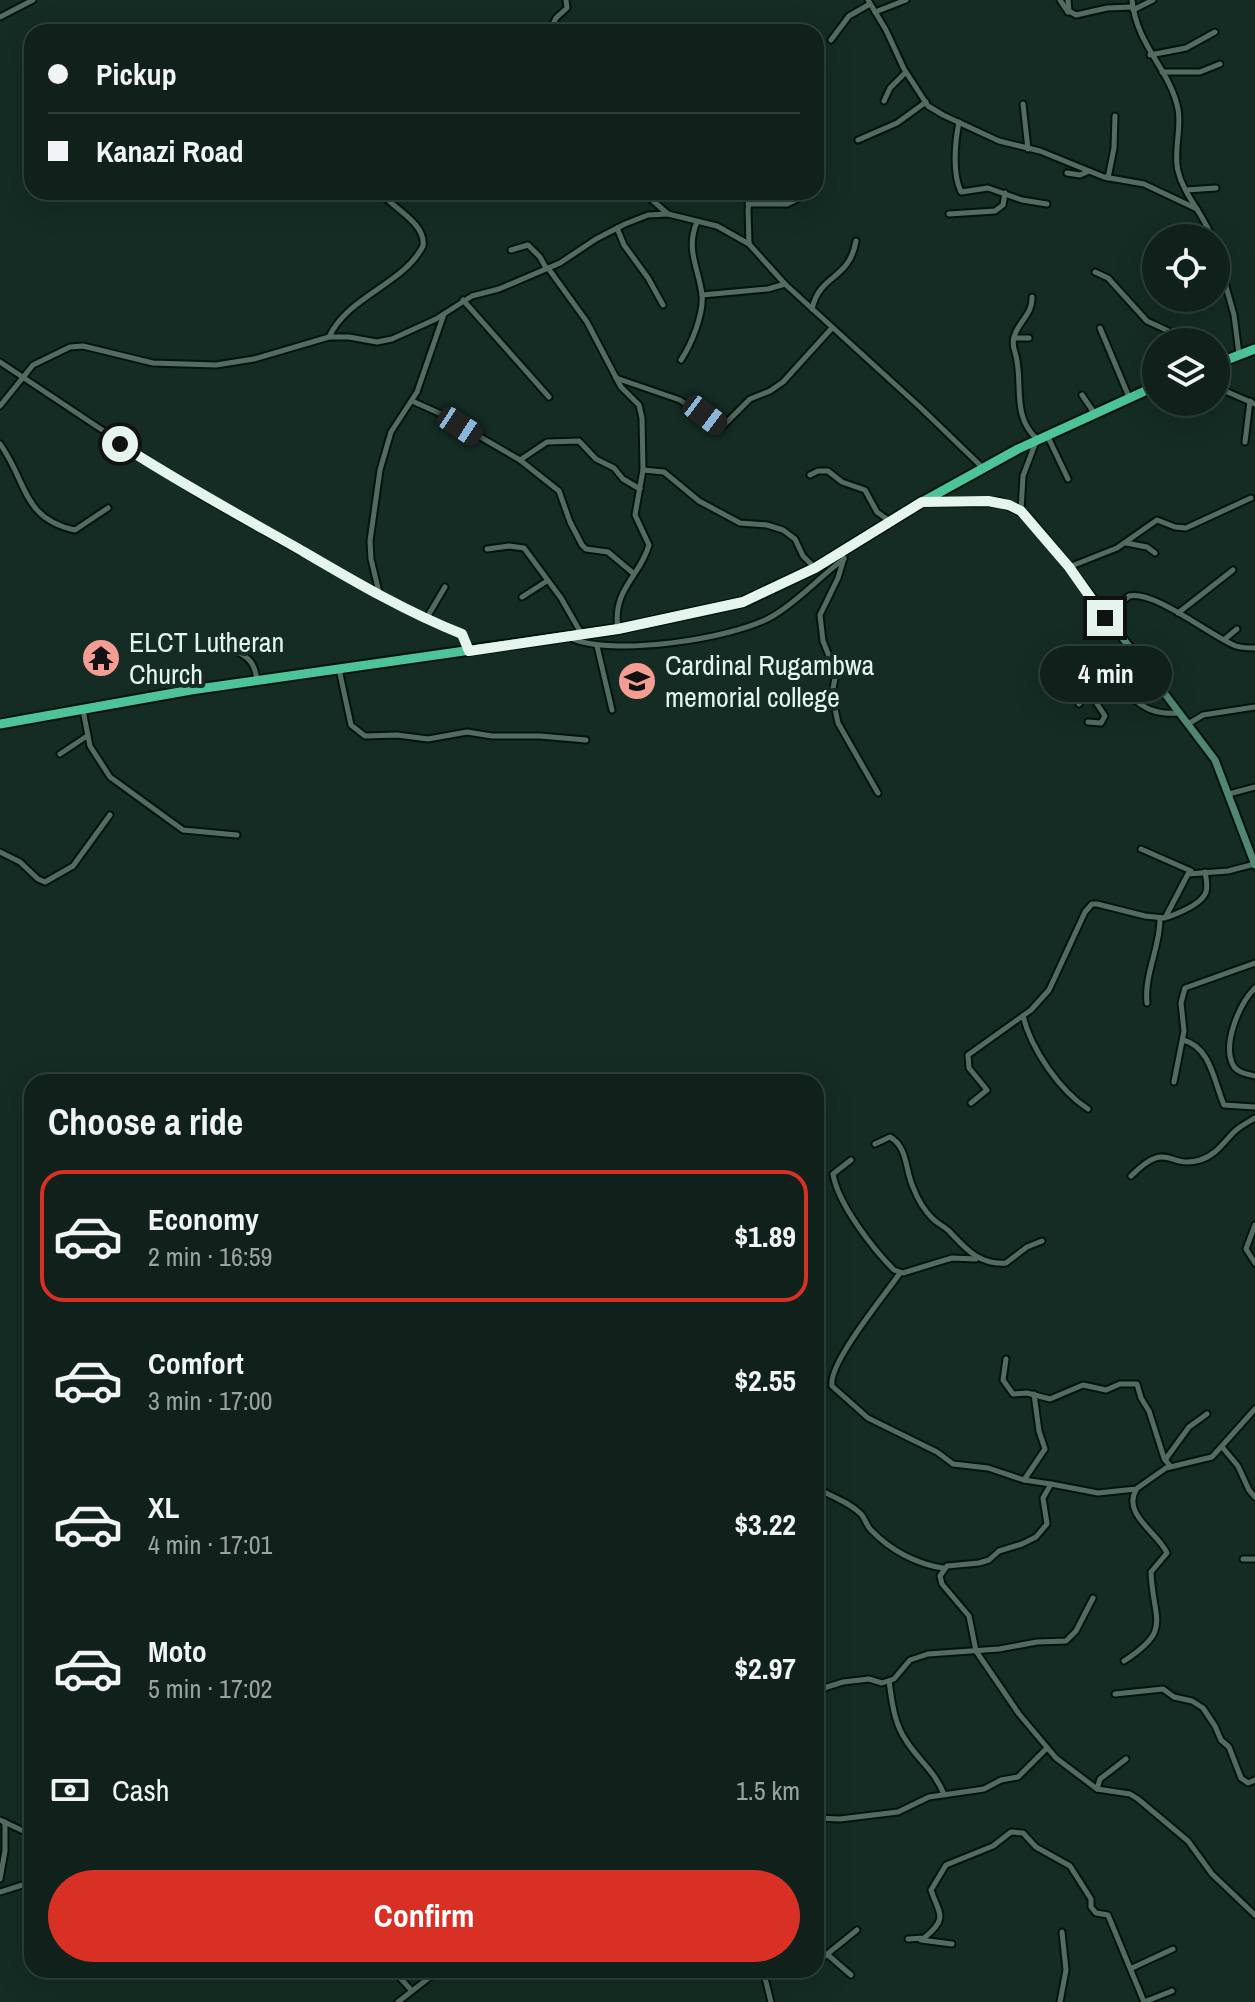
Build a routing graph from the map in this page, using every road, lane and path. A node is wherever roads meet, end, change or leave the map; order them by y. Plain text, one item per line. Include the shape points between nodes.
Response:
1 (33, 0) edge
2 (566, 0) edge
3 (906, 0) edge
4 (1060, 0) edge
5 (1068, 0) edge
6 (1153, 0) edge
7 (869, 2) edge
8 (1132, 6) edge
9 (875, 12) junction
10 (1071, 13) junction
11 (0, 17) edge
12 (553, 24) edge
13 (1215, 32) dead end
14 (831, 40) dead end
15 (1150, 55) junction
16 (1220, 64) dead end
17 (906, 72) junction
18 (1161, 72) junction
19 (884, 101) dead end
20 (926, 102) junction
21 (1023, 104) dead end
22 (1115, 116) dead end
23 (959, 122) junction
24 (858, 140) dead end
25 (1028, 149) junction
26 (1088, 171) junction
27 (1067, 173) dead end
28 (1107, 178) junction
29 (1216, 188) dead end
30 (1186, 190) junction
31 (1005, 193) junction
32 (388, 200) edge
33 (652, 200) edge
34 (749, 200) edge
35 (796, 200) edge
36 (748, 204) junction
37 (1047, 204) dead end
38 (1197, 209) junction
39 (668, 214) junction
40 (949, 214) dead end
41 (697, 222) junction
42 (1205, 224) edge
43 (617, 228) junction
44 (856, 241) dead end
45 (749, 244) junction
46 (511, 250) dead end
47 (547, 268) junction
48 (1095, 272) dead end
49 (785, 284) junction
50 (702, 295) junction
51 (1032, 297) dead end
52 (463, 300) junction
53 (1230, 304) edge
54 (663, 305) dead end
55 (812, 310) junction
56 (444, 314) junction
57 (832, 328) junction
58 (1100, 328) dead end
59 (1162, 328) edge
60 (329, 337) junction
61 (1013, 338) junction
62 (1029, 338) dead end
63 (1255, 349) edge
64 (1239, 355) junction
65 (1230, 359) edge
66 (681, 360) dead end
67 (0, 362) edge
68 (21, 378) junction
69 (616, 378) junction
70 (1142, 392) edge
71 (1230, 393) edge
72 (1082, 395) dead end
73 (549, 397) dead end
74 (1129, 398) junction
75 (412, 401) junction
76 (1252, 403) edge
77 (0, 406) edge
78 (1095, 414) junction
79 (1042, 437) junction
80 (1245, 442) dead end
81 (0, 444) edge
82 (520, 460) junction
83 (983, 468) junction
84 (643, 470) junction
85 (810, 475) dead end
86 (1068, 479) dead end
87 (640, 489) junction
88 (1251, 498) dead end
89 (922, 502) junction
90 (108, 508) dead end
91 (1021, 511) junction
92 (891, 522) junction
93 (1125, 543) junction
94 (487, 549) dead end
95 (1155, 553) dead end
96 (845, 555) junction
97 (1069, 567) junction
98 (815, 568) junction
99 (1233, 570) dead end
100 (633, 573) junction
101 (547, 581) junction
102 (445, 587) dead end
103 (379, 593) junction
104 (522, 597) dead end
105 (1178, 613) junction
106 (1105, 618) junction
107 (426, 619) junction
108 (618, 629) junction
109 (1237, 629) dead end
110 (582, 634) junction
111 (567, 636) junction
112 (1224, 639) junction
113 (221, 640) dead end
114 (597, 646) junction
115 (1255, 648) edge
116 (469, 651) junction
117 (1066, 659) dead end
118 (339, 669) junction
119 (257, 680) junction
120 (1087, 691) junction
121 (1079, 704) dead end
122 (1255, 707) edge
123 (83, 709) junction
124 (612, 710) dead end
125 (1178, 713) junction
126 (1088, 722) dead end
127 (0, 724) edge
128 (1187, 724) junction
129 (87, 736) junction
130 (586, 740) dead end
131 (60, 754) dead end
132 (1255, 787) edge
133 (878, 793) dead end
134 (1229, 794) junction
135 (110, 815) dead end
136 (237, 835) dead end
137 (1141, 849) dead end
138 (0, 852) edge
139 (1255, 865) edge
140 (1193, 872) junction
141 (1205, 872) junction
142 (1163, 918) junction
143 (1255, 963) edge
144 (1255, 988) edge
145 (1147, 1003) dead end
146 (1023, 1016) junction
147 (1183, 1040) junction
148 (1255, 1076) edge
149 (1174, 1082) dead end
150 (971, 1103) dead end
151 (1255, 1107) edge
152 (1088, 1109) dead end
153 (1255, 1118) edge
154 (875, 1144) dead end
155 (851, 1160) dead end
156 (1131, 1176) dead end
157 (1255, 1225) edge
158 (1042, 1241) dead end
159 (979, 1260) junction
160 (1255, 1263) edge
161 (900, 1273) junction
162 (1006, 1359) dead end
163 (1034, 1394) junction
164 (1255, 1409) edge
165 (1207, 1414) dead end
166 (1223, 1448) junction
167 (1165, 1460) junction
168 (1171, 1466) junction
169 (1024, 1480) junction
170 (1051, 1484) junction
171 (1136, 1489) junction
172 (824, 1492) edge
173 (1255, 1497) edge
174 (1243, 1559) dead end
175 (1255, 1559) edge
176 (944, 1568) junction
177 (1093, 1598) dead end
178 (976, 1651) junction
179 (1124, 1661) dead end
180 (889, 1681) junction
181 (824, 1690) edge
182 (1115, 1694) dead end
183 (1047, 1748) junction
184 (1126, 1759) dead end
185 (1255, 1780) edge
186 (1097, 1789) junction
187 (944, 1794) junction
188 (824, 1818) edge
189 (2, 1821) edge
190 (24, 1831) edge
191 (0, 1879) edge
192 (24, 1884) edge
193 (0, 1892) edge
194 (1255, 1915) edge
195 (857, 1930) dead end
196 (1062, 1932) dead end
197 (908, 1939) dead end
198 (920, 1940) junction
199 (952, 1944) dead end
200 (1173, 1949) dead end
201 (828, 1955) junction
202 (824, 1958) edge
203 (1132, 1968) junction
204 (851, 1975) dead end
205 (400, 1978) edge
206 (429, 1978) edge
207 (765, 1978) edge
208 (412, 1991) junction
209 (1172, 1991) dead end
210 (398, 2002) edge
211 (771, 2002) edge
212 (1060, 2002) edge
213 (1144, 2002) edge

1 - 11 street
2 - 12 street via 567,8
3 - 9 street
4 - 10 street
5 - 10 street
6 - 8 street
7 - 9 street
7 - 14 street via 849,16
8 - 10 street
8 - 15 street
9 - 17 street
13 - 15 street via 1186,48
15 - 18 street
16 - 18 street via 1200,72
17 - 19 street
17 - 20 street
18 - 30 street via 1178,109 1177,168
20 - 23 street
20 - 24 street via 897,123
21 - 25 street
22 - 28 street
23 - 25 street
23 - 31 street via 959,189
25 - 26 street
26 - 27 street
26 - 28 street
28 - 38 street via 1144,184
29 - 30 street
30 - 38 street
31 - 37 street
31 - 40 street via 1003,205 995,211
32 - 60 street via 415,224 423,246 394,276 343,314
33 - 39 street
34 - 36 street
35 - 36 street
36 - 45 street
38 - 42 street
39 - 41 street
39 - 43 street
41 - 45 street via 717,226
41 - 50 street via 691,252
43 - 47 street
43 - 54 street
44 - 55 street via 847,267 818,291
45 - 49 street
46 - 47 street via 528,245
47 - 52 street
47 - 69 street via 587,322
48 - 59 street via 1108,278 1147,321
49 - 50 street
49 - 55 street
50 - 66 street via 693,339
51 - 61 street
52 - 56 street
52 - 73 street
53 - 64 street
55 - 57 street
56 - 60 street via 384,342
56 - 75 street
57 - 69 street via 783,382 750,399 724,425 680,400
57 - 83 street
58 - 74 street
60 - 68 street via 216,365 153,363 70,347 38,361
61 - 62 street
61 - 79 street via 1021,412 1031,433
63 - 64 highway
64 - 65 highway
67 - 68 street
68 - 77 street
68 - 103 street via 200,495
69 - 84 street via 639,405
70 - 74 highway
71 - 76 street
72 - 78 street
74 - 78 highway
75 - 82 street
75 - 103 street via 391,432 376,496 370,552
76 - 80 street
78 - 79 highway
79 - 83 highway
79 - 86 street
79 - 91 street via 1023,476
81 - 90 street via 42,517 75,530
82 - 87 street via 547,442 579,441
82 - 100 street via 559,491 586,549 608,552
83 - 89 highway
84 - 87 street
84 - 98 street via 664,472 699,501 740,523 783,530
85 - 92 street via 828,471 860,487
87 - 100 street via 635,515 649,545
88 - 93 street via 1186,528 1157,520
89 - 91 main road via 988,501
89 - 92 highway
91 - 97 main road
92 - 96 highway
93 - 95 street
93 - 97 street
94 - 101 street via 524,548
96 - 98 highway
96 - 114 street via 788,606 754,625 681,641
96 - 133 street via 823,607 821,629 836,673 832,694 838,723
97 - 106 main road
98 - 108 highway via 743,602
99 - 105 street
100 - 108 street via 618,607
101 - 104 street
101 - 110 street
102 - 107 street
103 - 107 street
105 - 106 street via 1134,594
105 - 112 street
106 - 125 main road
107 - 116 street via 462,634
108 - 110 highway
109 - 112 street
110 - 111 highway
111 - 114 street
111 - 116 highway
112 - 115 street
113 - 119 street via 250,658
114 - 124 street
116 - 118 highway
117 - 120 street
118 - 119 highway
118 - 130 street via 351,725 365,736 428,739 467,732
119 - 123 highway
120 - 121 street
120 - 125 street via 1106,681 1143,708
120 - 126 street via 1105,716 1101,723
122 - 128 street via 1203,715
123 - 127 highway
123 - 129 street
125 - 128 main road
128 - 134 main road via 1215,760
129 - 131 street
129 - 136 street via 110,777 183,830
132 - 134 street
134 - 139 main road
135 - 138 street via 73,866 45,882
137 - 140 street
139 - 141 street
140 - 141 street
140 - 142 street via 1183,878
141 - 142 street via 1204,896
142 - 145 street via 1147,981
142 - 146 street via 1092,904 1049,990
143 - 147 street via 1185,988
144 - 148 street via 1237,1010 1231,1056 1238,1071
146 - 150 street via 968,1055 969,1068 987,1090
146 - 152 street via 1039,1055 1066,1093
147 - 149 street
147 - 151 street via 1202,1051 1224,1105
153 - 156 street via 1198,1161 1160,1156
154 - 159 street via 895,1140 927,1212
155 - 161 street via 833,1174 837,1187 856,1221
157 - 160 street via 1246,1249
158 - 159 street via 1007,1266
159 - 161 street via 955,1257
161 - 169 street via 858,1329 830,1384 865,1416 954,1464 968,1463
162 - 163 street via 1003,1380 1011,1392
163 - 167 street via 1050,1399 1083,1385 1106,1390 1137,1384
163 - 169 street via 1045,1449
164 - 166 street
165 - 167 street via 1189,1427
166 - 168 street via 1212,1457
166 - 173 street
167 - 168 street
168 - 171 street
169 - 170 street
170 - 171 street via 1098,1493
170 - 176 street via 1043,1498 1047,1524 1042,1532 983,1562
171 - 179 street via 1134,1511 1167,1553 1151,1570 1155,1636
172 - 176 street via 860,1513 874,1533 911,1560
174 - 175 street
176 - 178 street via 940,1580 969,1616
177 - 178 street via 1066,1641
178 - 180 street via 910,1660
178 - 183 street
180 - 181 street via 843,1682
180 - 187 street via 895,1720
182 - 185 street via 1163,1689 1199,1705 1229,1747 1241,1778
183 - 186 street
183 - 187 street via 1018,1777 984,1789
184 - 186 street via 1100,1779
186 - 194 street via 1138,1799 1188,1841 1212,1874
187 - 188 street via 898,1812
189 - 190 street
189 - 191 street via 5,1851
192 - 193 street
195 - 201 street
196 - 212 street via 1066,1970
197 - 198 street
198 - 199 street
198 - 203 street via 941,1918 931,1890 944,1867 1015,1832 1073,1869 1091,1907 1108,1915
200 - 203 street
201 - 202 street
201 - 204 street
203 - 213 street
205 - 208 street
206 - 208 street
207 - 211 street
208 - 210 street
209 - 213 street

